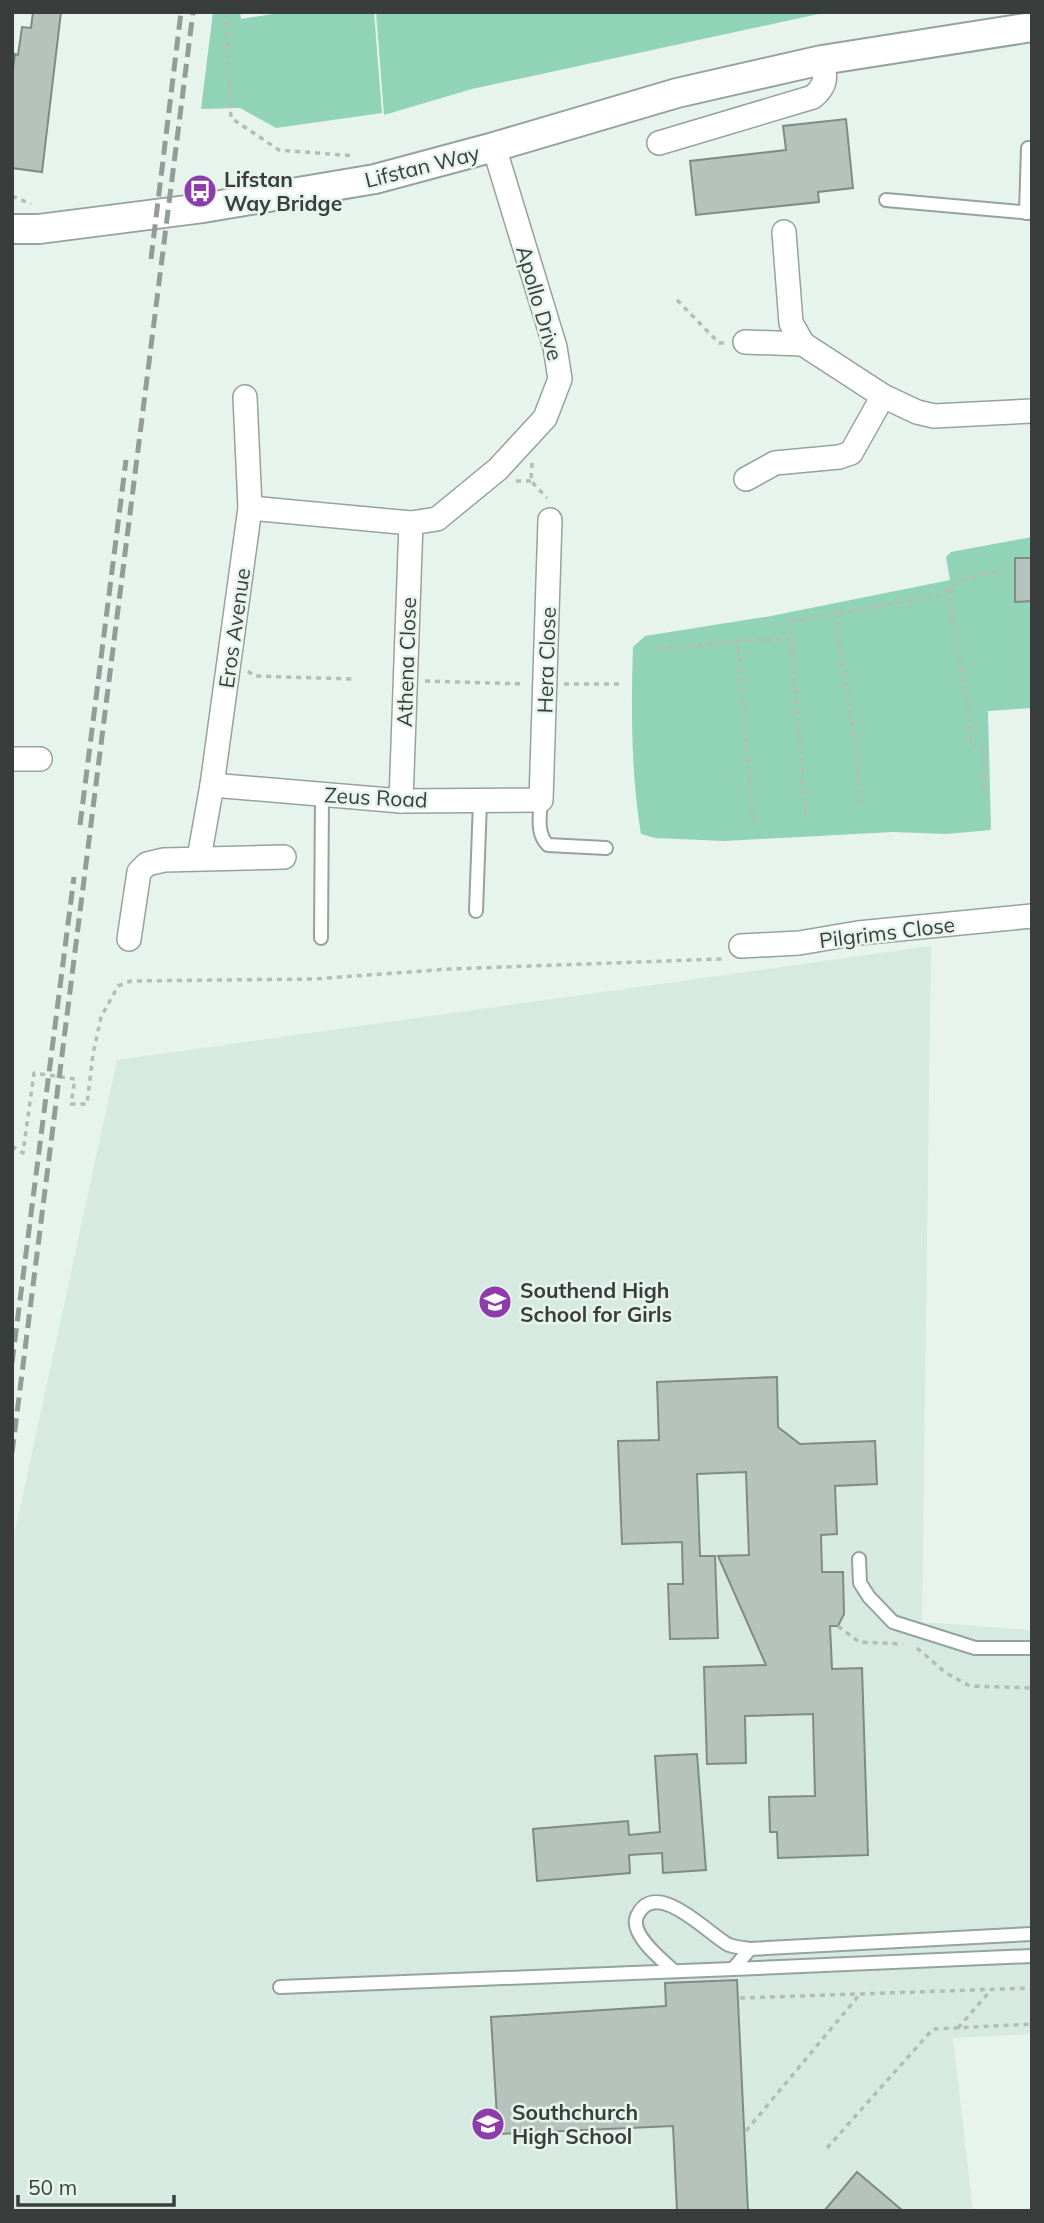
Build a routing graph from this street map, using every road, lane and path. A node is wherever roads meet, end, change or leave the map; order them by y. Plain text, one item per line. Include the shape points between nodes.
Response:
1 (226, 12) edge
2 (1032, 27) edge
3 (822, 60) junction
4 (659, 143) dead end
5 (494, 148) junction
6 (1032, 148) edge
7 (360, 156) dead end
8 (886, 200) dead end
9 (1029, 213) edge
10 (12, 229) edge
11 (784, 232) dead end
12 (677, 300) dead end
13 (745, 342) joint
14 (803, 344) junction
15 (883, 396) junction
16 (245, 397) dead end
17 (1032, 411) edge
18 (520, 446) junction
19 (746, 479) dead end
20 (250, 508) junction
21 (550, 520) joint
22 (411, 523) junction
23 (1003, 570) dead end
24 (950, 586) junction
25 (837, 612) junction
26 (792, 639) junction
27 (738, 641) junction
28 (657, 649) dead end
29 (230, 657) junction
30 (353, 679) dead end
31 (405, 681) junction
32 (545, 684) junction
33 (624, 684) dead end
34 (12, 758) edge
35 (40, 760) dead end
36 (212, 785) junction
37 (322, 795) junction
38 (985, 796) dead end
39 (541, 800) junction
40 (401, 801) junction
41 (480, 801) junction
42 (860, 803) dead end
43 (806, 816) dead end
44 (753, 822) dead end
45 (606, 848) dead end
46 (284, 857) dead end
47 (199, 858) junction
48 (477, 911) dead end
49 (1032, 916) edge
50 (129, 939) dead end
51 (321, 939) dead end
52 (741, 946) joint
53 (12, 1146) edge
54 (859, 1559) dead end
55 (838, 1626) dead end
56 (1032, 1648) edge
57 (1032, 1688) edge
58 (1032, 1934) edge
59 (750, 1949) junction
60 (1032, 1956) edge
61 (733, 1969) junction
62 (674, 1972) junction
63 (280, 1987) dead end
64 (1032, 1988) edge
65 (991, 1990) junction
66 (860, 1994) junction
67 (740, 1998) dead end
68 (1032, 2024) edge
69 (958, 2028) junction
70 (746, 2131) dead end
71 (827, 2148) dead end

1 - 7 path via 231,118 279,150
2 - 3 street, Lifstan Way
3 - 4 street via 823,85 813,97
3 - 5 street, Lifstan Way via 677,93
5 - 10 street, Lifstan Way via 375,179 261,199
5 - 18 street, Apollo Drive via 555,347 560,379 545,418
6 - 9 lane via 1028,148
8 - 9 lane
11 - 14 street via 790,323
12 - 13 path via 719,343
13 - 14 street
14 - 15 street
15 - 17 street via 934,416
15 - 19 street via 851,453 775,463
16 - 20 street, Eros Avenue
18 - 21 path via 531,461 531,481 550,502
18 - 22 street, Apollo Drive via 436,519
20 - 22 street, Apollo Drive
20 - 29 street, Eros Avenue
21 - 32 street, Hera Close
22 - 31 street, Athena Close
23 - 24 path
24 - 25 path via 942,596
24 - 38 path via 971,746 984,747
25 - 26 path via 792,621
25 - 42 path
26 - 27 path
26 - 43 path
27 - 28 path
27 - 44 path
29 - 30 path via 254,676
29 - 36 street, Eros Avenue
31 - 32 path
31 - 40 street, Athena Close
32 - 33 path
32 - 39 street, Hera Close
34 - 35 street
36 - 37 street, Zeus Road
36 - 47 street, Eros Avenue
37 - 40 street, Zeus Road
37 - 51 lane
39 - 41 street, Zeus Road
39 - 45 lane via 540,833 548,845
40 - 41 street, Zeus Road
41 - 48 lane
46 - 47 street
47 - 50 street via 164,860 147,864 139,872
49 - 52 street, Pilgrims Close
52 - 53 path via 720,959 314,978 131,981 118,986 101,1017 87,1104 71,1104 75,1079 34,1073 23,1153
54 - 56 lane via 860,1583 893,1622 975,1648
55 - 57 path via 859,1642 911,1644 970,1686
58 - 59 lane
59 - 61 lane
59 - 62 lane via 729,1945 672,1904 658,1902 645,1907 635,1927
60 - 61 lane
61 - 62 lane
62 - 63 lane
64 - 65 path
65 - 66 path
65 - 69 path
66 - 67 path
66 - 70 path
68 - 69 path
69 - 71 path via 933,2029

